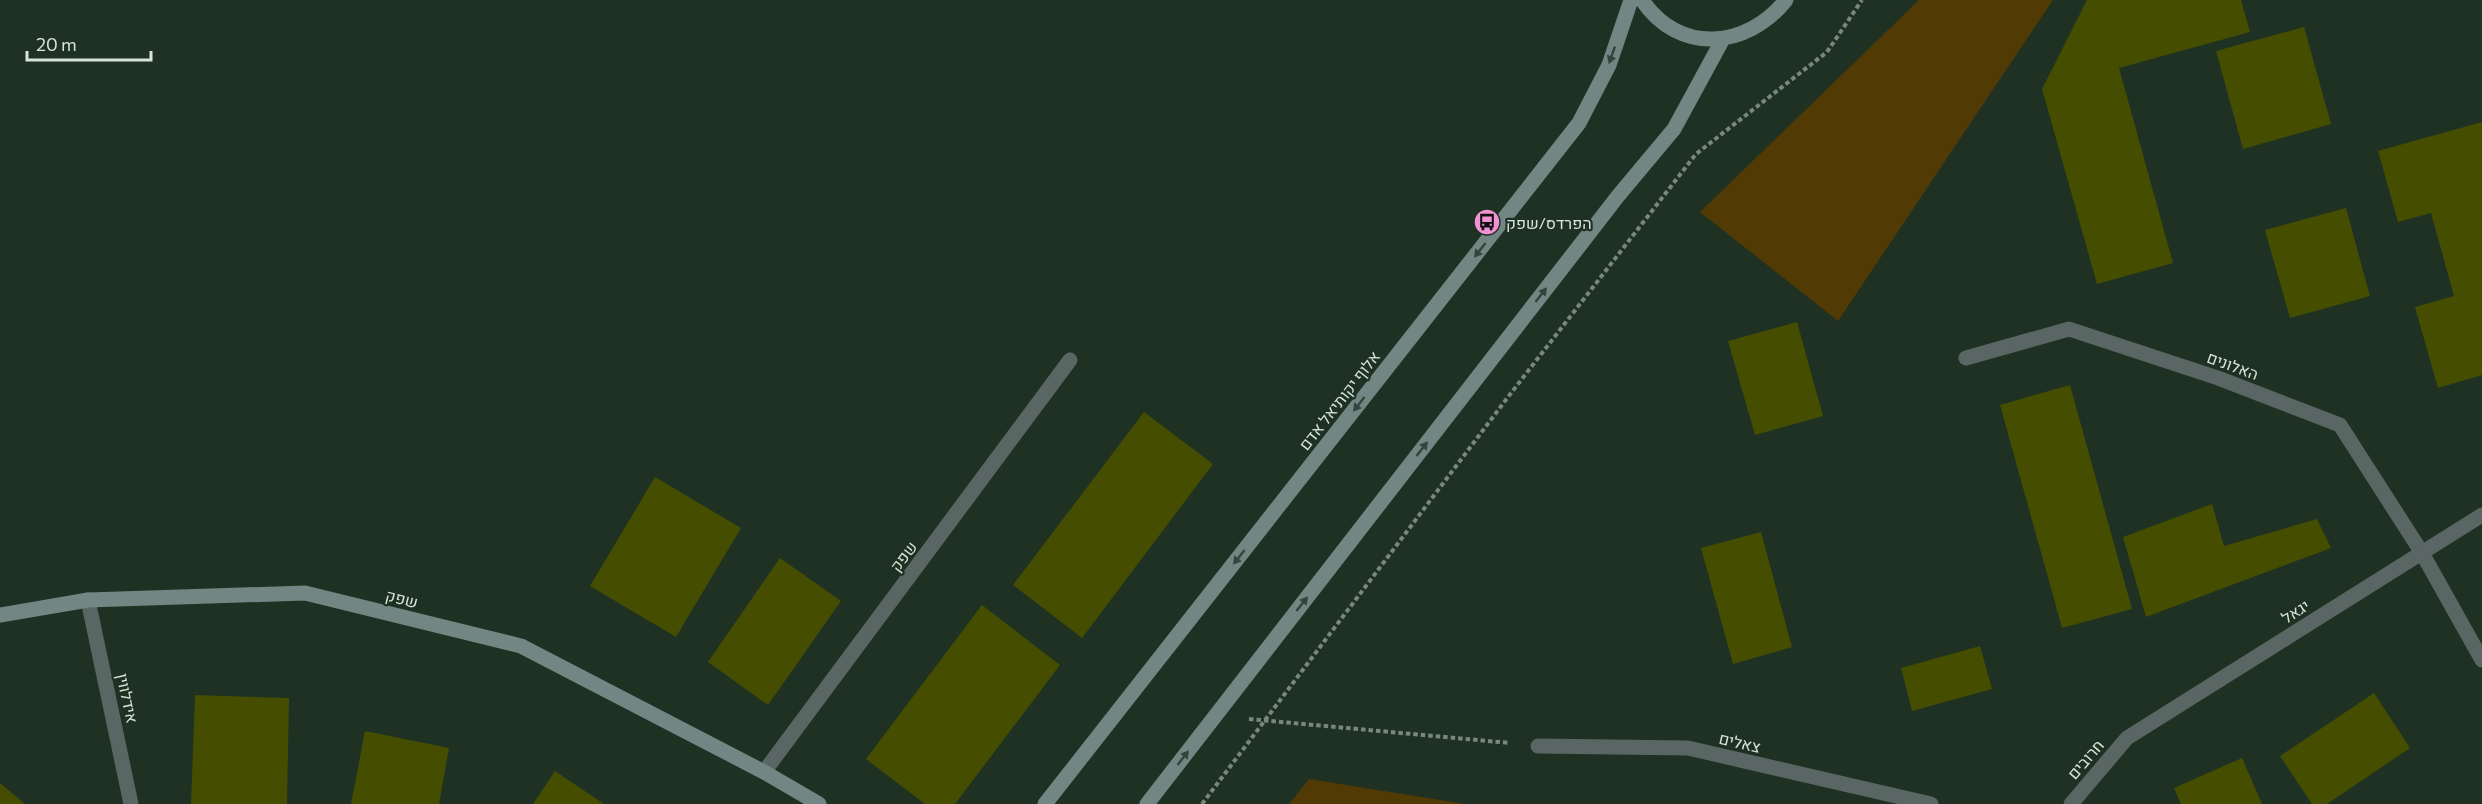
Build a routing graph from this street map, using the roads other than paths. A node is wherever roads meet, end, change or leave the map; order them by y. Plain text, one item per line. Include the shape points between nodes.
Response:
1 (1631, 0) edge
2 (1642, 0) edge
3 (1786, 0) edge
4 (1723, 39) junction
5 (1966, 358) dead end
6 (1070, 360) dead end
7 (2482, 515) edge
8 (2422, 553) junction
9 (88, 600) junction
10 (0, 615) edge
11 (2482, 660) edge
12 (2127, 738) joint
13 (1538, 746) road end
14 (764, 772) junction
15 (131, 804) edge
16 (819, 804) edge
17 (1045, 804) edge
18 (1147, 804) edge
19 (1931, 804) edge
20 (2071, 804) edge

1 -> 17 street, אלוף יקותיאל אדם via 1609,65 1580,123
2 - 4 street via 1671,29 1696,38
3 - 4 street via 1772,17 1749,32
18 -> 4 street via 1674,129
5 - 8 street, האלונים via 2068,329 2218,378 2340,426
6 - 14 street, שפק
7 - 8 street, יגאל
8 - 11 street, האלונים
8 - 12 street, יגאל
9 - 10 street, שפק
9 - 14 street, שפק via 305,593 521,646
9 - 15 street, אידלווין
12 - 20 street, חרובים
13 - 19 street, צאלים via 1688,748
14 - 16 street, שפק

